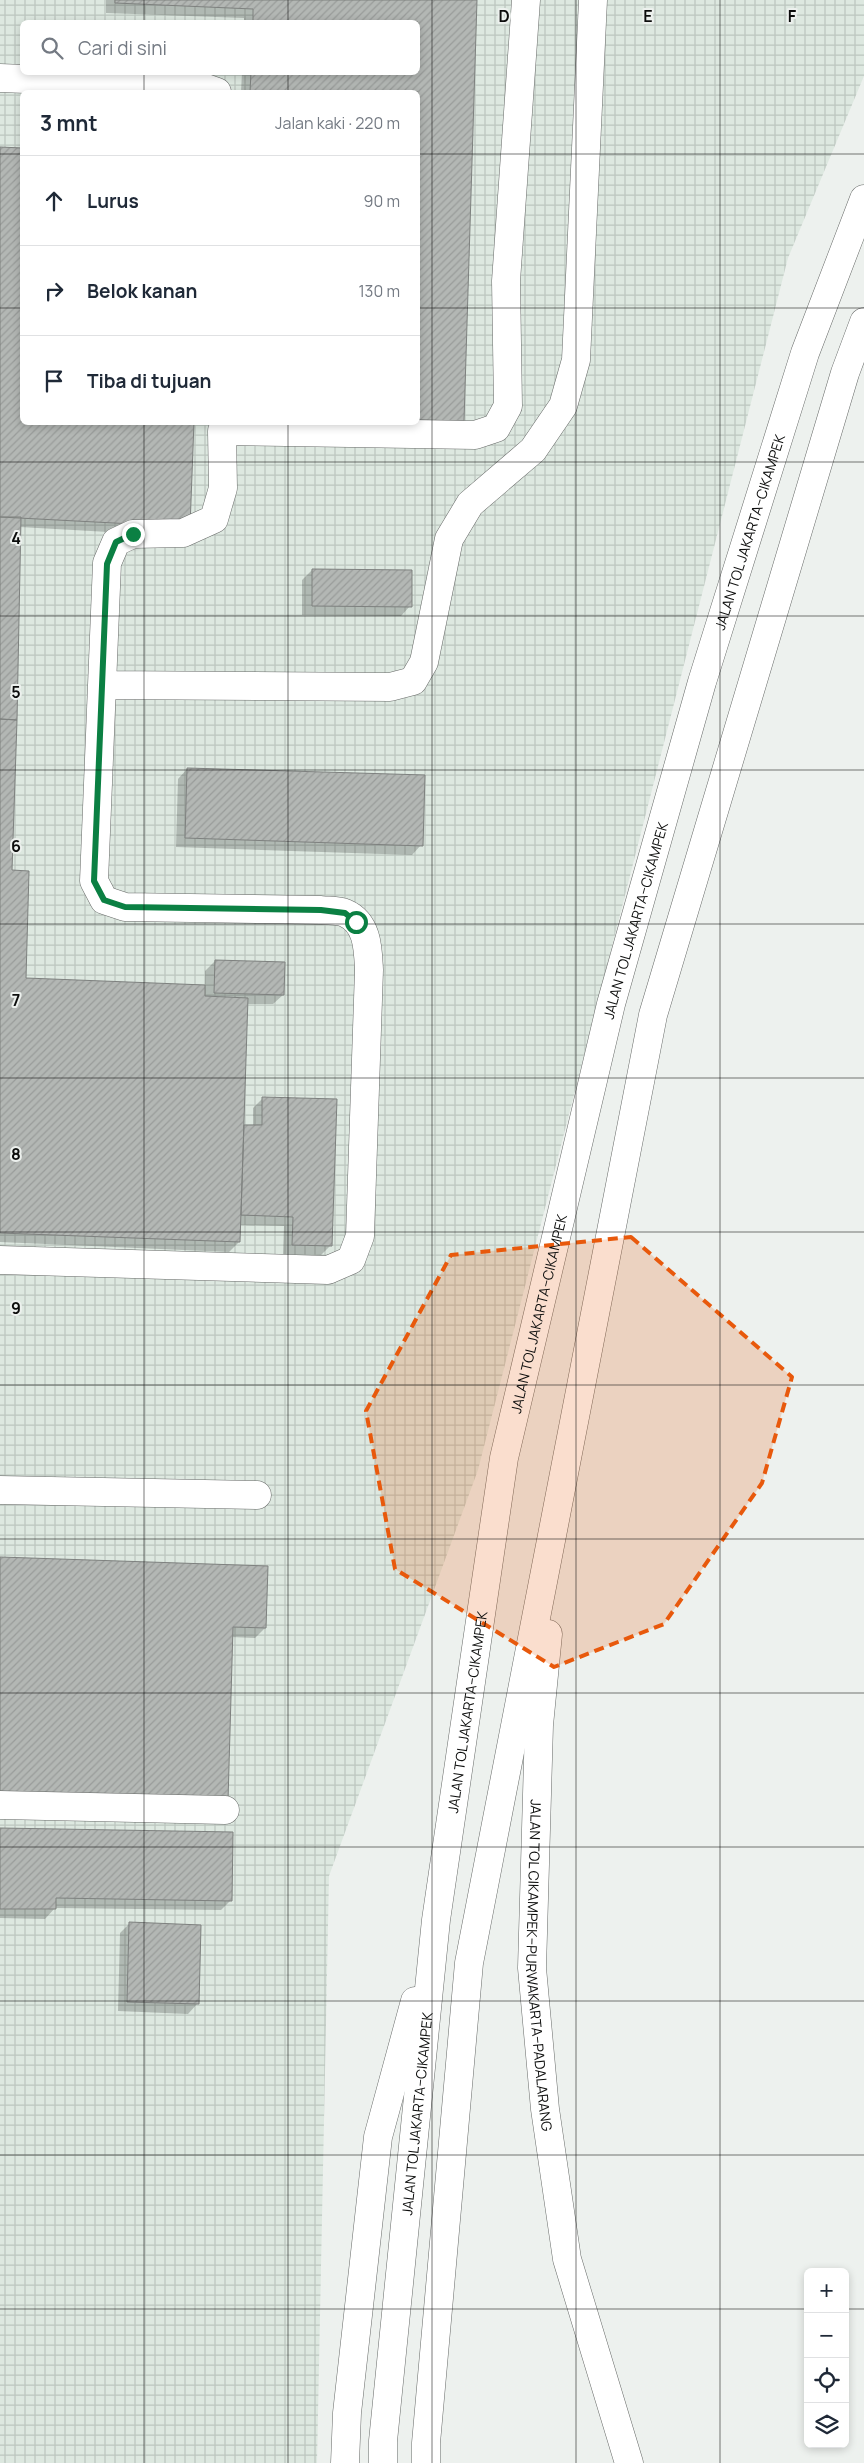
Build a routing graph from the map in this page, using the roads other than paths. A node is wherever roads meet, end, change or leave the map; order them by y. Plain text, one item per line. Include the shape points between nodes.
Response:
1 (526, 0) edge
2 (593, 0) edge
3 (0, 78) edge
4 (211, 90) edge
5 (864, 199) edge
6 (864, 322) edge
7 (222, 427) edge
8 (102, 684) junction
9 (0, 1260) edge
10 (565, 1458) junction
11 (0, 1490) edge
12 (256, 1496) dead end
13 (0, 1805) edge
14 (225, 1810) dead end
15 (436, 1920) junction
16 (345, 2463) edge
17 (383, 2463) edge
18 (426, 2463) edge
19 (629, 2463) edge

1 - 7 main road via 506,281 508,406 496,428 475,435
2 - 8 main road via 576,360 563,406 533,450 470,504 448,539 424,662 413,681 390,687
3 - 4 main road via 200,86
5 - 15 main road, JALAN TOL JAKARTA–CIKAMPEK via 805,353 702,682 611,1004 504,1458
6 - 10 main road via 845,373 652,1015
7 - 8 main road via 222,488 214,519 183,533 133,534 116,542 107,564
8 - 9 main road via 94,881 104,900 125,907 345,913 356,922 367,939 369,970 360,1236 350,1260 328,1270
10 - 18 main road via 469,1962
10 - 19 main road, JALAN TOL CIKAMPEK–PURWAKARTA–PADALARANG via 539,1725 532,1968 545,2109 567,2259
11 - 12 main road
13 - 14 main road
15 - 16 main road via 378,2138 347,2413
15 - 17 main road, JALAN TOL JAKARTA–CIKAMPEK

